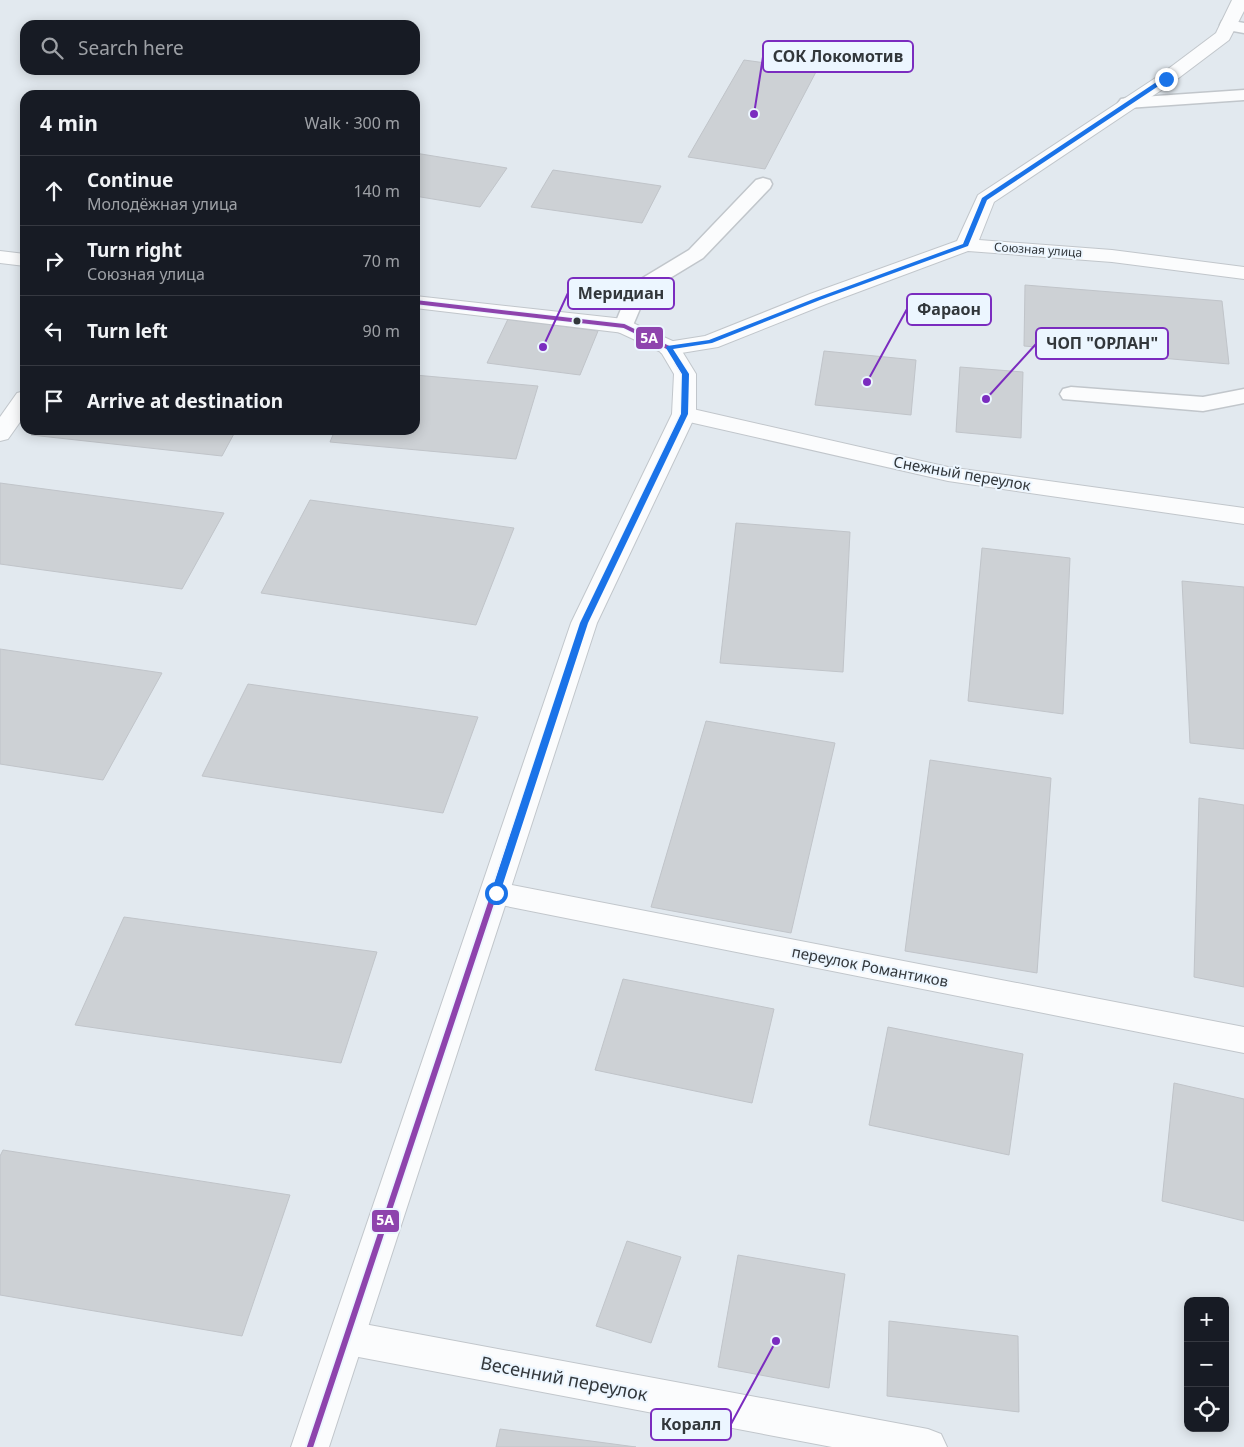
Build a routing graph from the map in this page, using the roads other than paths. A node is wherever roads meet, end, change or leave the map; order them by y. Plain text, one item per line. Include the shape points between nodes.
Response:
1 (1241, 0) edge
2 (1236, 26) edge
3 (1244, 95) edge
4 (1127, 104) junction
5 (763, 184) dead end
6 (966, 245) junction
7 (0, 257) edge
8 (20, 259) edge
9 (1244, 273) edge
10 (420, 303) edge
11 (624, 326) junction
12 (669, 348) junction
13 (1071, 394) dead end
14 (1244, 396) edge
15 (20, 405) edge
16 (684, 414) junction
17 (0, 434) edge
18 (1244, 516) edge
19 (496, 893) junction
20 (1244, 1040) edge
21 (348, 1338) junction
22 (310, 1447) edge
23 (928, 1447) edge

1 - 2 street
2 - 4 street
3 - 4 lane
4 - 6 street via 984,200
5 - 11 lane via 696,254 638,289
6 - 9 street, Союзная улица via 1112,256
6 - 12 street, Союзная улица via 710,342
7 - 8 street
10 - 11 street
11 - 12 street
12 - 16 street via 686,374
13 - 14 lane via 1203,404
15 - 17 street
16 - 18 street, Снежный переулок via 948,474
16 - 19 street via 584,623
19 - 20 street, переулок Романтиков
19 - 21 street
21 - 22 street
21 - 23 street, Весенний переулок

